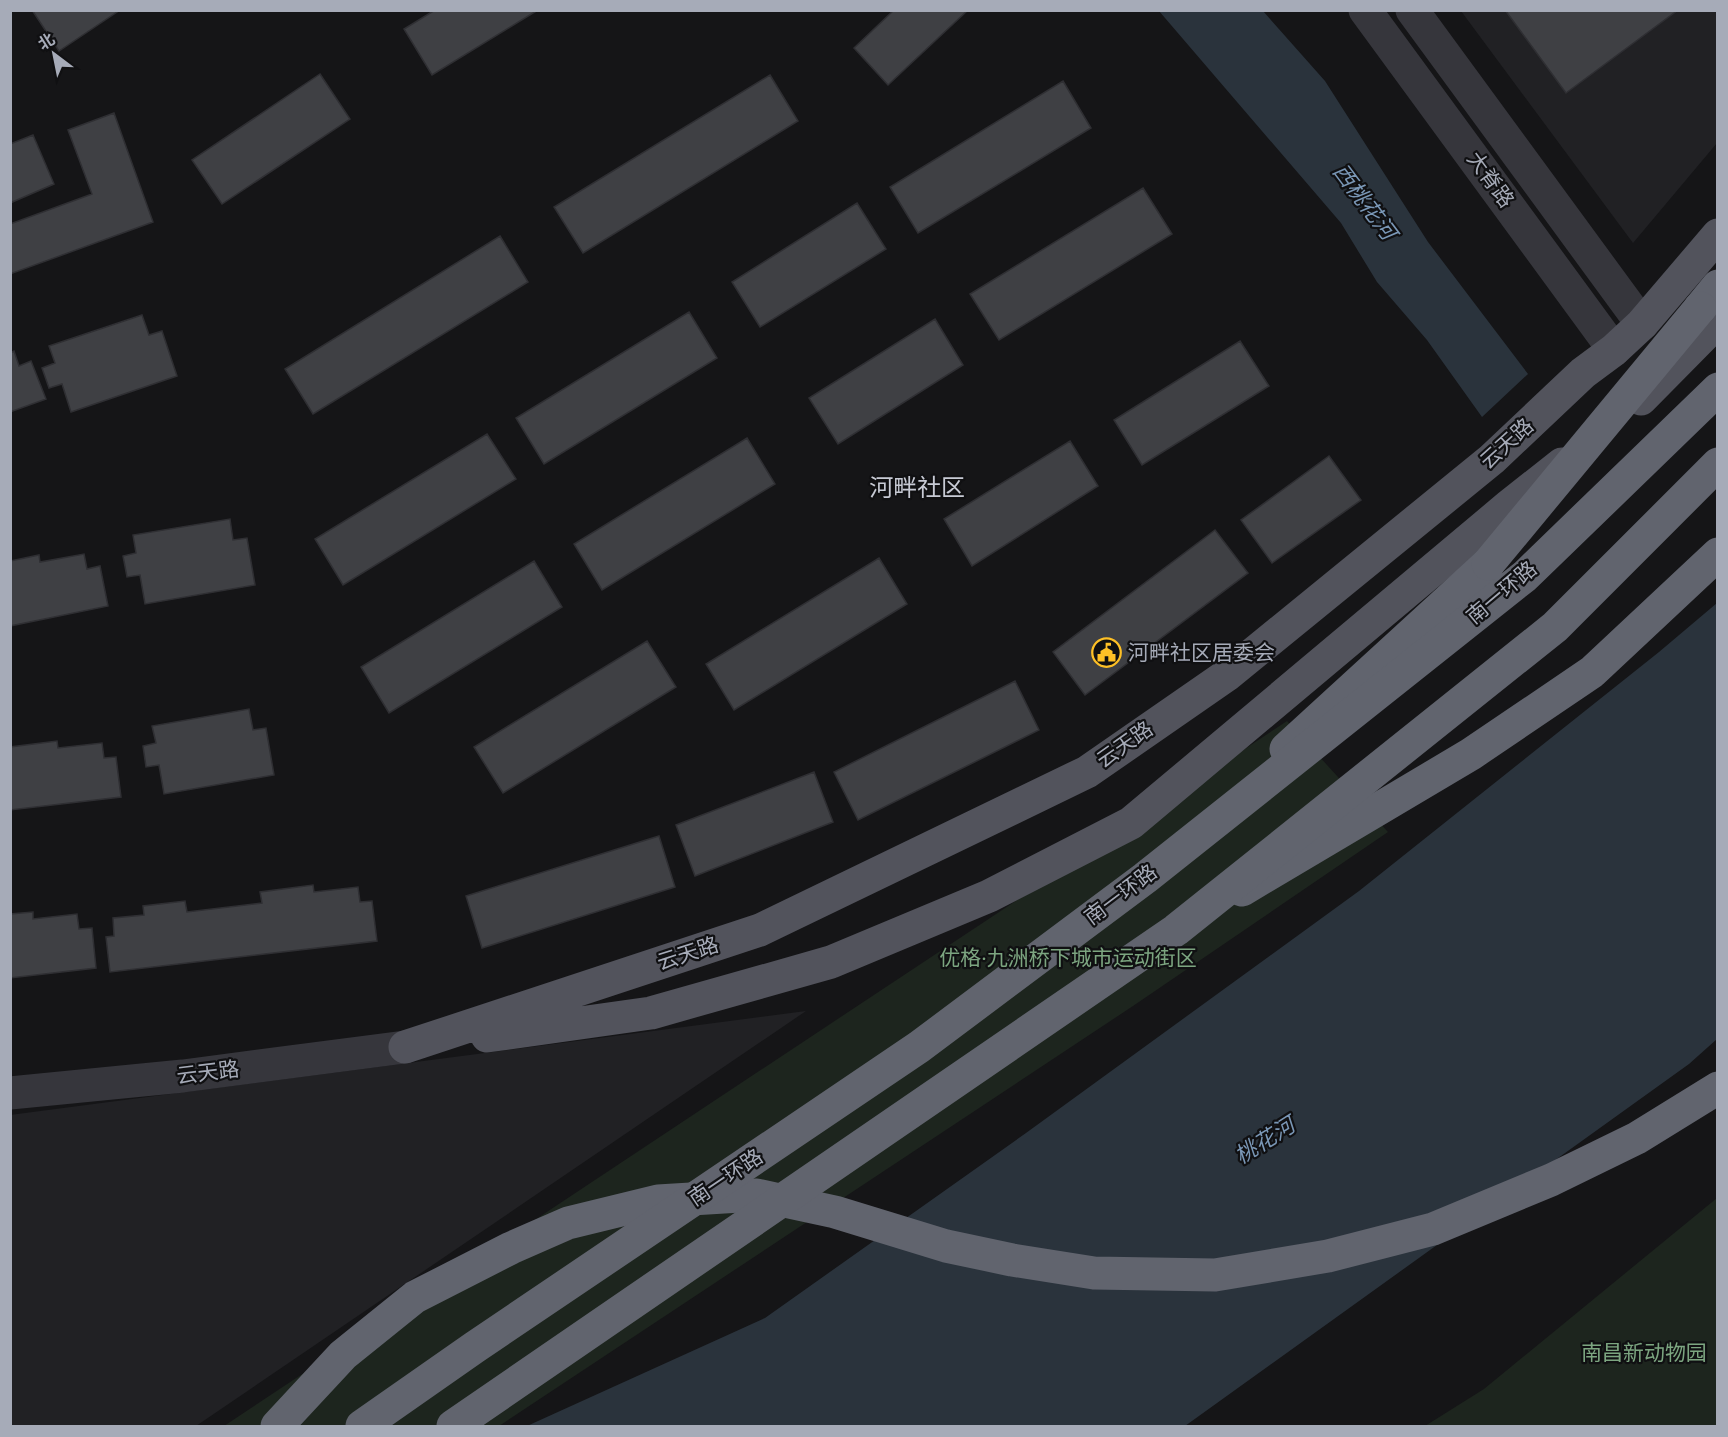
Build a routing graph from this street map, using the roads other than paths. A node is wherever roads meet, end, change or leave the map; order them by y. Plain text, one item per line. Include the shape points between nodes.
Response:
1 (1365, 10) edge
2 (1412, 10) edge
3 (1718, 235) edge
4 (1718, 286) edge
5 (1718, 321) edge
6 (1641, 324) junction
7 (1614, 350) junction
8 (1718, 389) edge
9 (1718, 464) edge
10 (1718, 554) edge
11 (1145, 878) junction
12 (1176, 930) junction
13 (405, 1047) junction
14 (1718, 1088) edge
15 (10, 1093) edge
16 (277, 1426) edge
17 (362, 1426) edge
18 (453, 1426) edge

1 - 7 street, 大脊路
2 - 6 street, 大脊路
3 - 6 main road, 云天路
4 - 11 highway, bridge via 1488,564
5 - 13 main road, 云天路, bridge via 1627,414 1510,504 1131,823 989,896 831,962 651,1013
6 - 7 main road, 云天路
7 - 13 main road, 云天路 via 1491,459 1227,675 1087,772 760,930
8 - 11 highway, 南一环路, bridge via 1525,576
9 - 12 highway, bridge via 1555,627
10 - 12 highway, bridge via 1592,672 1471,754
11 - 17 highway, 南一环路, bridge via 919,1047
12 - 18 highway, bridge
13 - 15 street, 云天路 via 183,1076
14 - 16 highway via 1637,1138 1551,1180 1433,1229 1328,1256 1215,1275 1094,1273 1012,1260 757,1195 658,1202 568,1223 415,1297 343,1355

